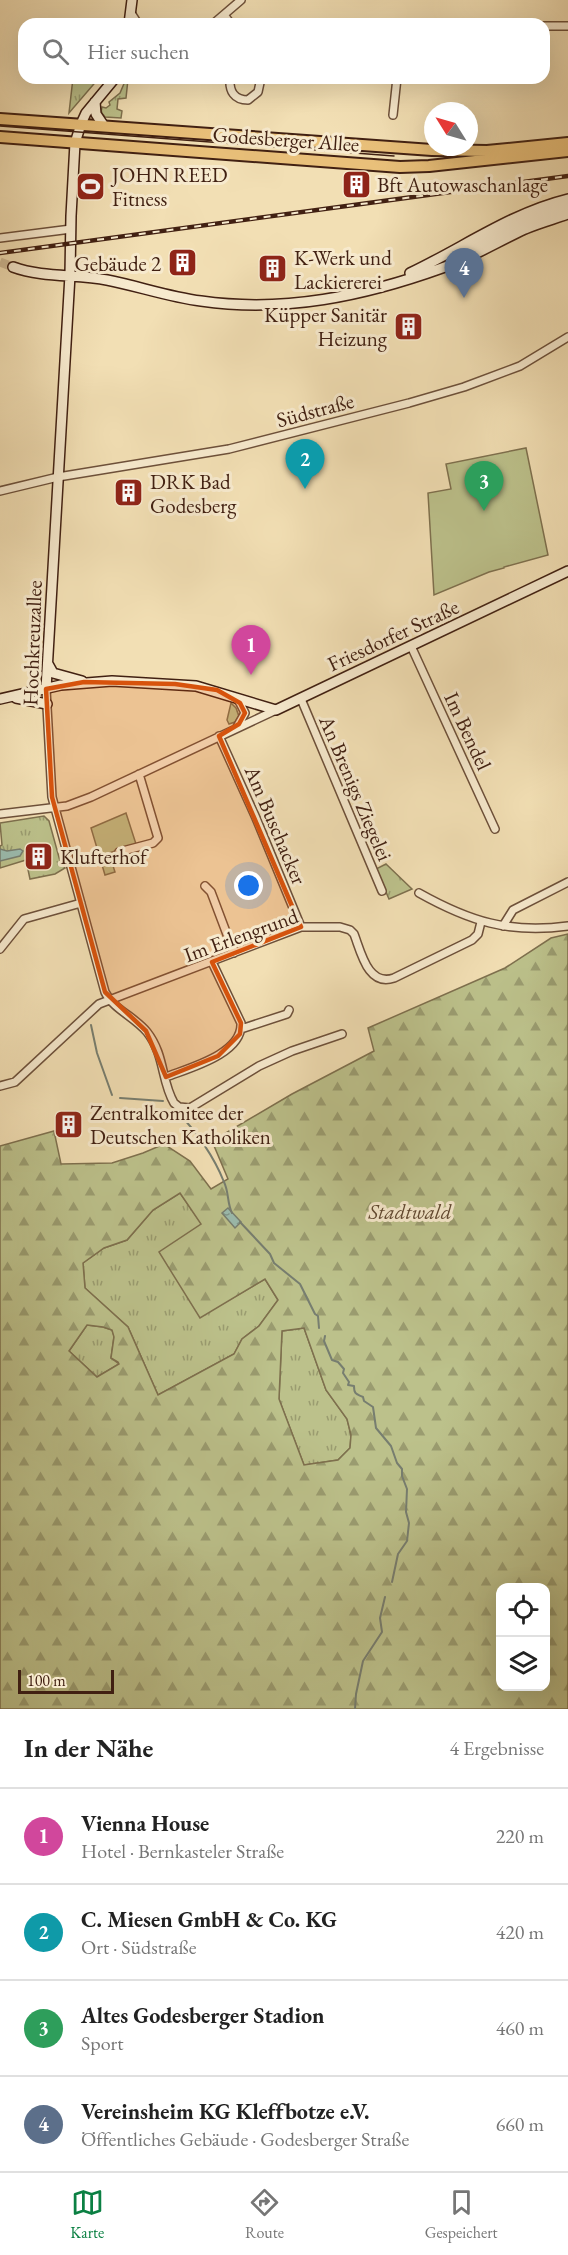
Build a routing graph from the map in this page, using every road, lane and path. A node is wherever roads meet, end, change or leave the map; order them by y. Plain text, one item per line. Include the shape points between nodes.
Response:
1 (132, 0) edge
2 (241, 0) edge
3 (131, 13) junction
4 (224, 15) junction
5 (130, 18) edge
6 (134, 18) edge
7 (220, 18) edge
8 (226, 18) edge
9 (550, 26) edge
10 (568, 26) edge
11 (110, 84) edge
12 (230, 84) edge
13 (260, 84) edge
14 (396, 84) edge
15 (95, 102) junction
16 (393, 115) dead end
17 (0, 119) edge
18 (61, 123) junction
19 (81, 124) junction
20 (104, 126) junction
21 (0, 137) edge
22 (58, 141) junction
23 (75, 143) junction
24 (568, 143) edge
25 (568, 151) edge
26 (568, 199) edge
27 (568, 206) edge
28 (568, 214) edge
29 (71, 229) junction
30 (0, 238) edge
31 (13, 267) tunnel mouth
32 (70, 275) junction
33 (414, 277) junction
34 (375, 290) junction
35 (568, 337) edge
36 (58, 477) junction
37 (0, 491) edge
38 (568, 571) edge
39 (411, 646) junction
40 (47, 662) junction
41 (84, 682) junction
42 (46, 689) junction
43 (233, 696) junction
44 (11, 697) junction
45 (0, 699) edge
46 (301, 699) junction
47 (46, 704) junction
48 (276, 710) junction
49 (233, 731) junction
50 (219, 736) junction
51 (139, 774) junction
52 (55, 807) junction
53 (0, 814) edge
54 (495, 829) dead end
55 (119, 852) dead end
56 (568, 882) edge
57 (205, 886) dead end
58 (382, 891) dead end
59 (419, 893) dead end
60 (81, 903) junction
61 (481, 922) junction
62 (503, 926) junction
63 (568, 926) edge
64 (301, 927) junction
65 (0, 949) edge
66 (234, 954) junction
67 (212, 962) junction
68 (111, 1001) junction
69 (289, 1010) dead end
70 (241, 1029) junction
71 (342, 1034) dead end
72 (166, 1077) junction
73 (0, 1086) edge

1 - 3 street
2 - 4 street
3 - 5 street
3 - 6 street
4 - 7 street
4 - 8 street
9 - 10 street
11 - 15 street, Hochkreuzallee
12 - 13 street via 235,97 242,100 258,92
14 - 16 street
15 - 19 street, Hochkreuzallee
15 - 20 street via 96,114
17 - 18 main road, Godesberger Allee
18 - 19 main road, Godesberger Allee
18 - 22 main road via 67,129 65,138
19 - 20 main road, Godesberger Allee
19 - 23 street, Hochkreuzallee
20 - 24 main road, Godesberger Allee via 432,150 487,151
21 - 22 main road, Godesberger Allee
22 - 23 main road, Godesberger Allee
23 - 25 main road, Godesberger Allee via 400,167
23 - 29 street, Hochkreuzallee
26 - 34 street via 501,225
27 - 33 street via 521,222
28 - 33 street
29 - 30 street
29 - 32 street, Hochkreuzallee
31 - 32 street
32 - 34 street via 229,304 293,304
32 - 36 street, Hochkreuzallee
33 - 34 street
35 - 36 street, Südstraße via 520,366 409,403 229,449
36 - 37 street, Südstraße
36 - 40 street, Hochkreuzallee
38 - 39 street, Friesdorfer Straße
39 - 46 street, Friesdorfer Straße
39 - 54 street, Im Bendel
40 - 41 street via 53,673
40 - 42 street, Hochkreuzallee
41 - 42 street
41 - 43 street via 196,686
42 - 44 street
42 - 47 street, Hochkreuzallee
43 - 48 street
43 - 49 street via 244,713
44 - 45 street
44 - 47 street
46 - 48 street, Friesdorfer Straße
46 - 58 street, An Brenigs Ziegelei
47 - 52 street, Hochkreuzallee
48 - 49 street, Friesdorfer Straße
49 - 50 street, Friesdorfer Straße
50 - 51 street, Friesdorfer Straße
50 - 64 street, Am Buschacker
51 - 52 street, Friesdorfer Straße via 91,797
51 - 55 street via 158,838 153,843
52 - 53 street, Friesdorfer Straße
52 - 60 street, Hochkreuzallee
56 - 62 street via 513,910
57 - 66 street via 211,892
59 - 61 street
60 - 65 street via 24,919
60 - 68 street, Hochkreuzallee via 105,992
61 - 62 street
61 - 64 street, Im Erlengrund via 472,940 385,980 370,972 350,930
62 - 63 street
64 - 66 street, Im Erlengrund
66 - 67 street, Im Erlengrund
67 - 68 street, Im Erlengrund
67 - 70 street
68 - 72 street, Hochkreuzallee via 146,1031 159,1052
68 - 73 street, Im Erlengrund via 97,1006 15,1082
69 - 70 street
70 - 72 street via 224,1052
71 - 72 street, Hochkreuzallee via 259,1066 190,1108 179,1107 172,1100

